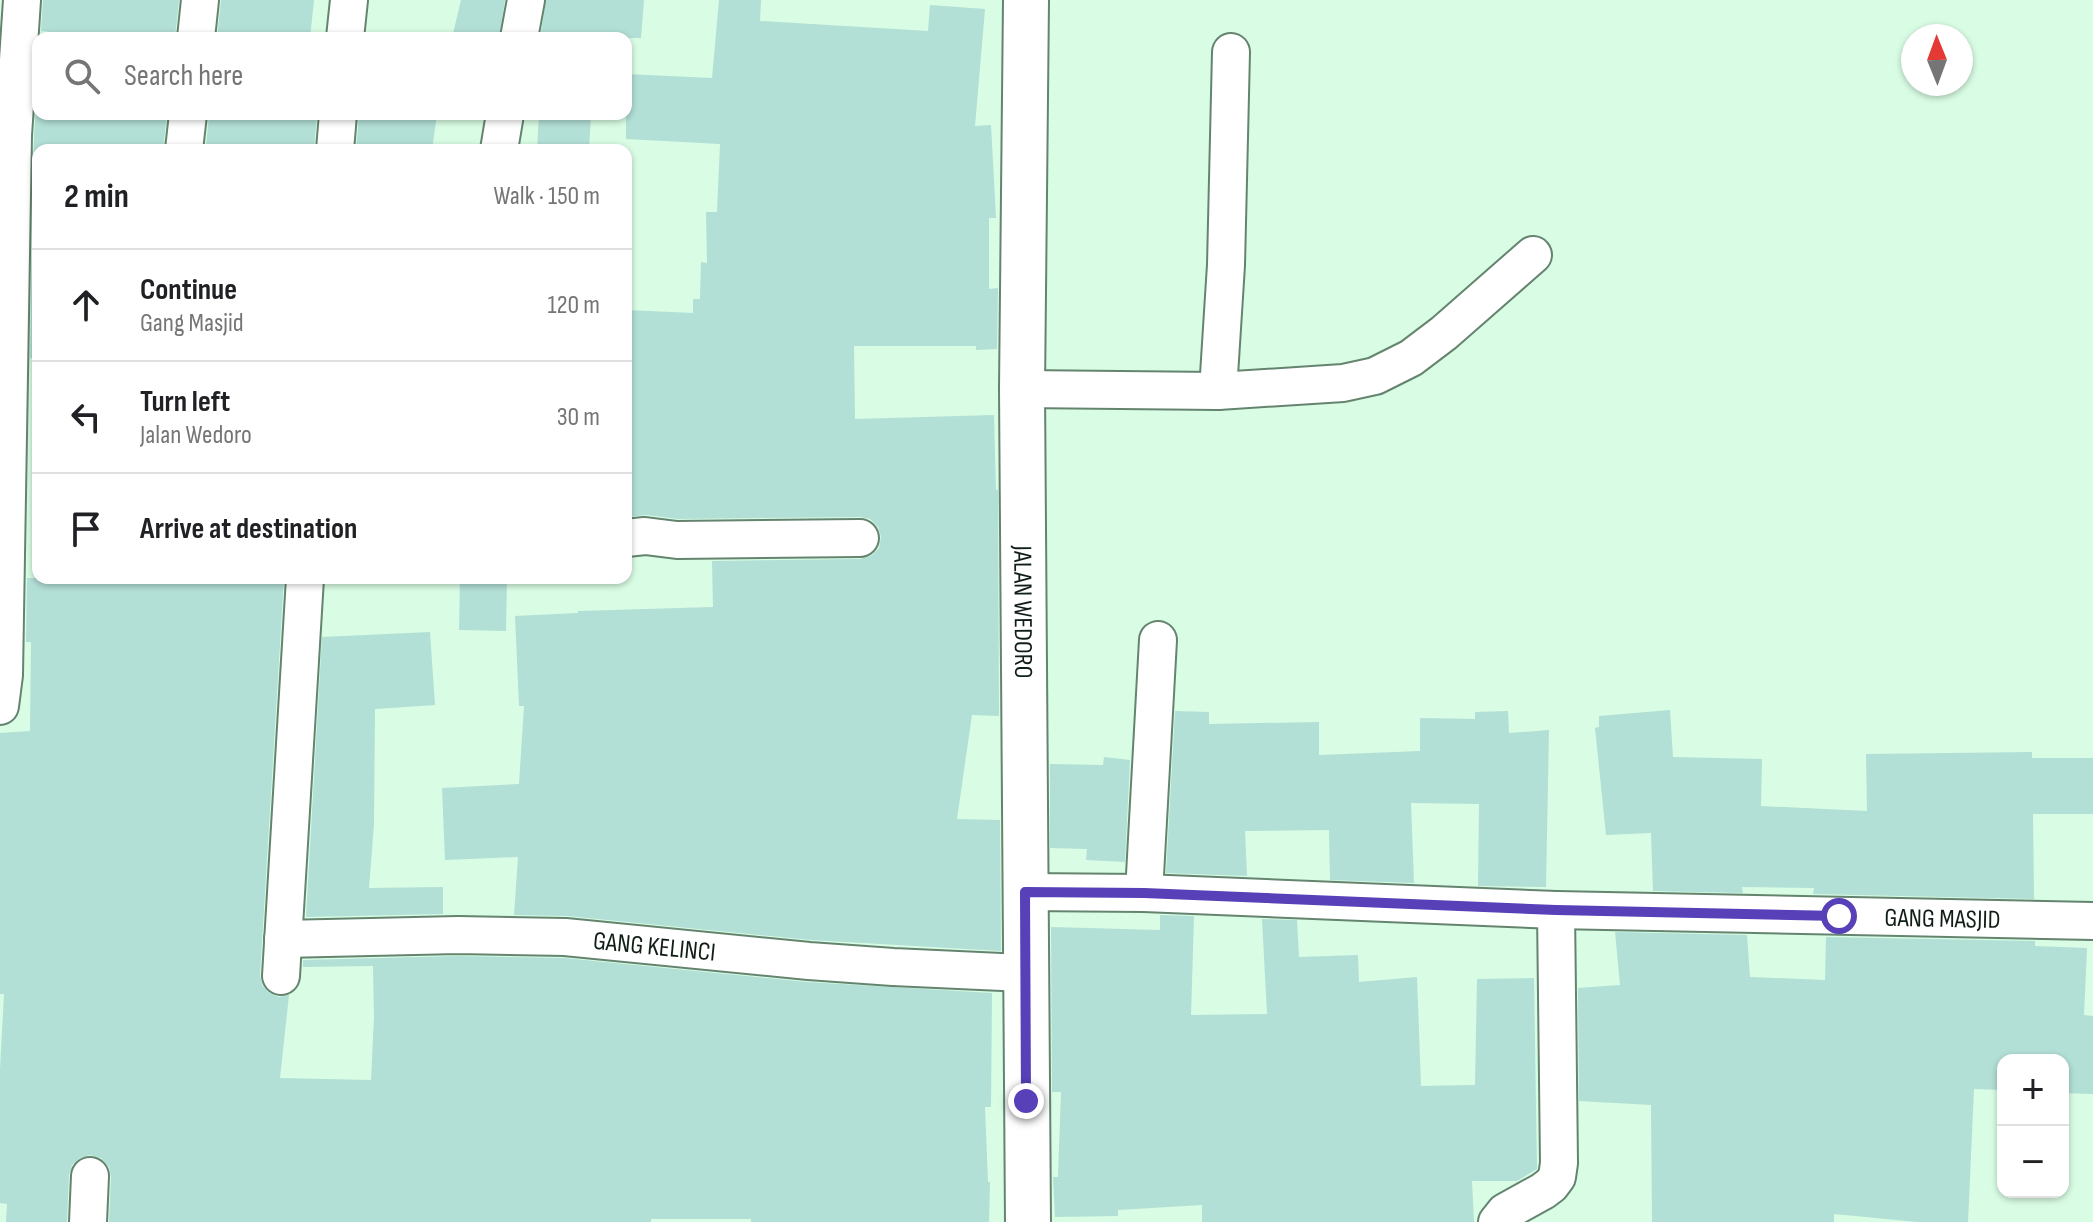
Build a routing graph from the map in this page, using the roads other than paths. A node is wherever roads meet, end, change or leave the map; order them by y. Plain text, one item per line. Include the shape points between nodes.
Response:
1 (22, 0) edge
2 (200, 0) edge
3 (349, 0) edge
4 (526, 0) edge
5 (1026, 0) edge
6 (197, 32) edge
7 (346, 32) edge
8 (520, 32) edge
9 (1231, 52) dead end
10 (187, 120) edge
11 (338, 120) edge
12 (504, 120) edge
13 (185, 144) edge
14 (336, 144) edge
15 (500, 144) edge
16 (1533, 255) dead end
17 (1022, 389) junction
18 (1218, 391) junction
19 (632, 537) edge
20 (860, 538) dead end
21 (305, 584) edge
22 (1158, 640) dead end
23 (0, 706) edge
24 (1025, 892) junction
25 (1144, 893) junction
26 (1556, 910) junction
27 (2093, 921) edge
28 (283, 939) junction
29 (1025, 973) junction
30 (281, 976) dead end
31 (90, 1176) dead end
32 (88, 1222) edge
33 (1028, 1222) edge
34 (1497, 1222) edge

1 - 23 street via 13,135
2 - 6 street
3 - 7 street
4 - 8 street
5 - 17 street, JALAN WEDORO
9 - 18 street
10 - 13 street
11 - 14 street
12 - 15 street
16 - 18 street via 1444,333 1375,376
17 - 18 street
17 - 24 street, JALAN WEDORO
19 - 20 street
21 - 28 street
22 - 25 street
24 - 25 street, GANG MASJID
24 - 29 street, JALAN WEDORO
25 - 26 street, GANG MASJID
26 - 27 street, GANG MASJID
26 - 34 street via 1557,1177
28 - 29 street, GANG KELINCI via 565,937 809,961
28 - 30 street
29 - 33 street, JALAN WEDORO
31 - 32 street

